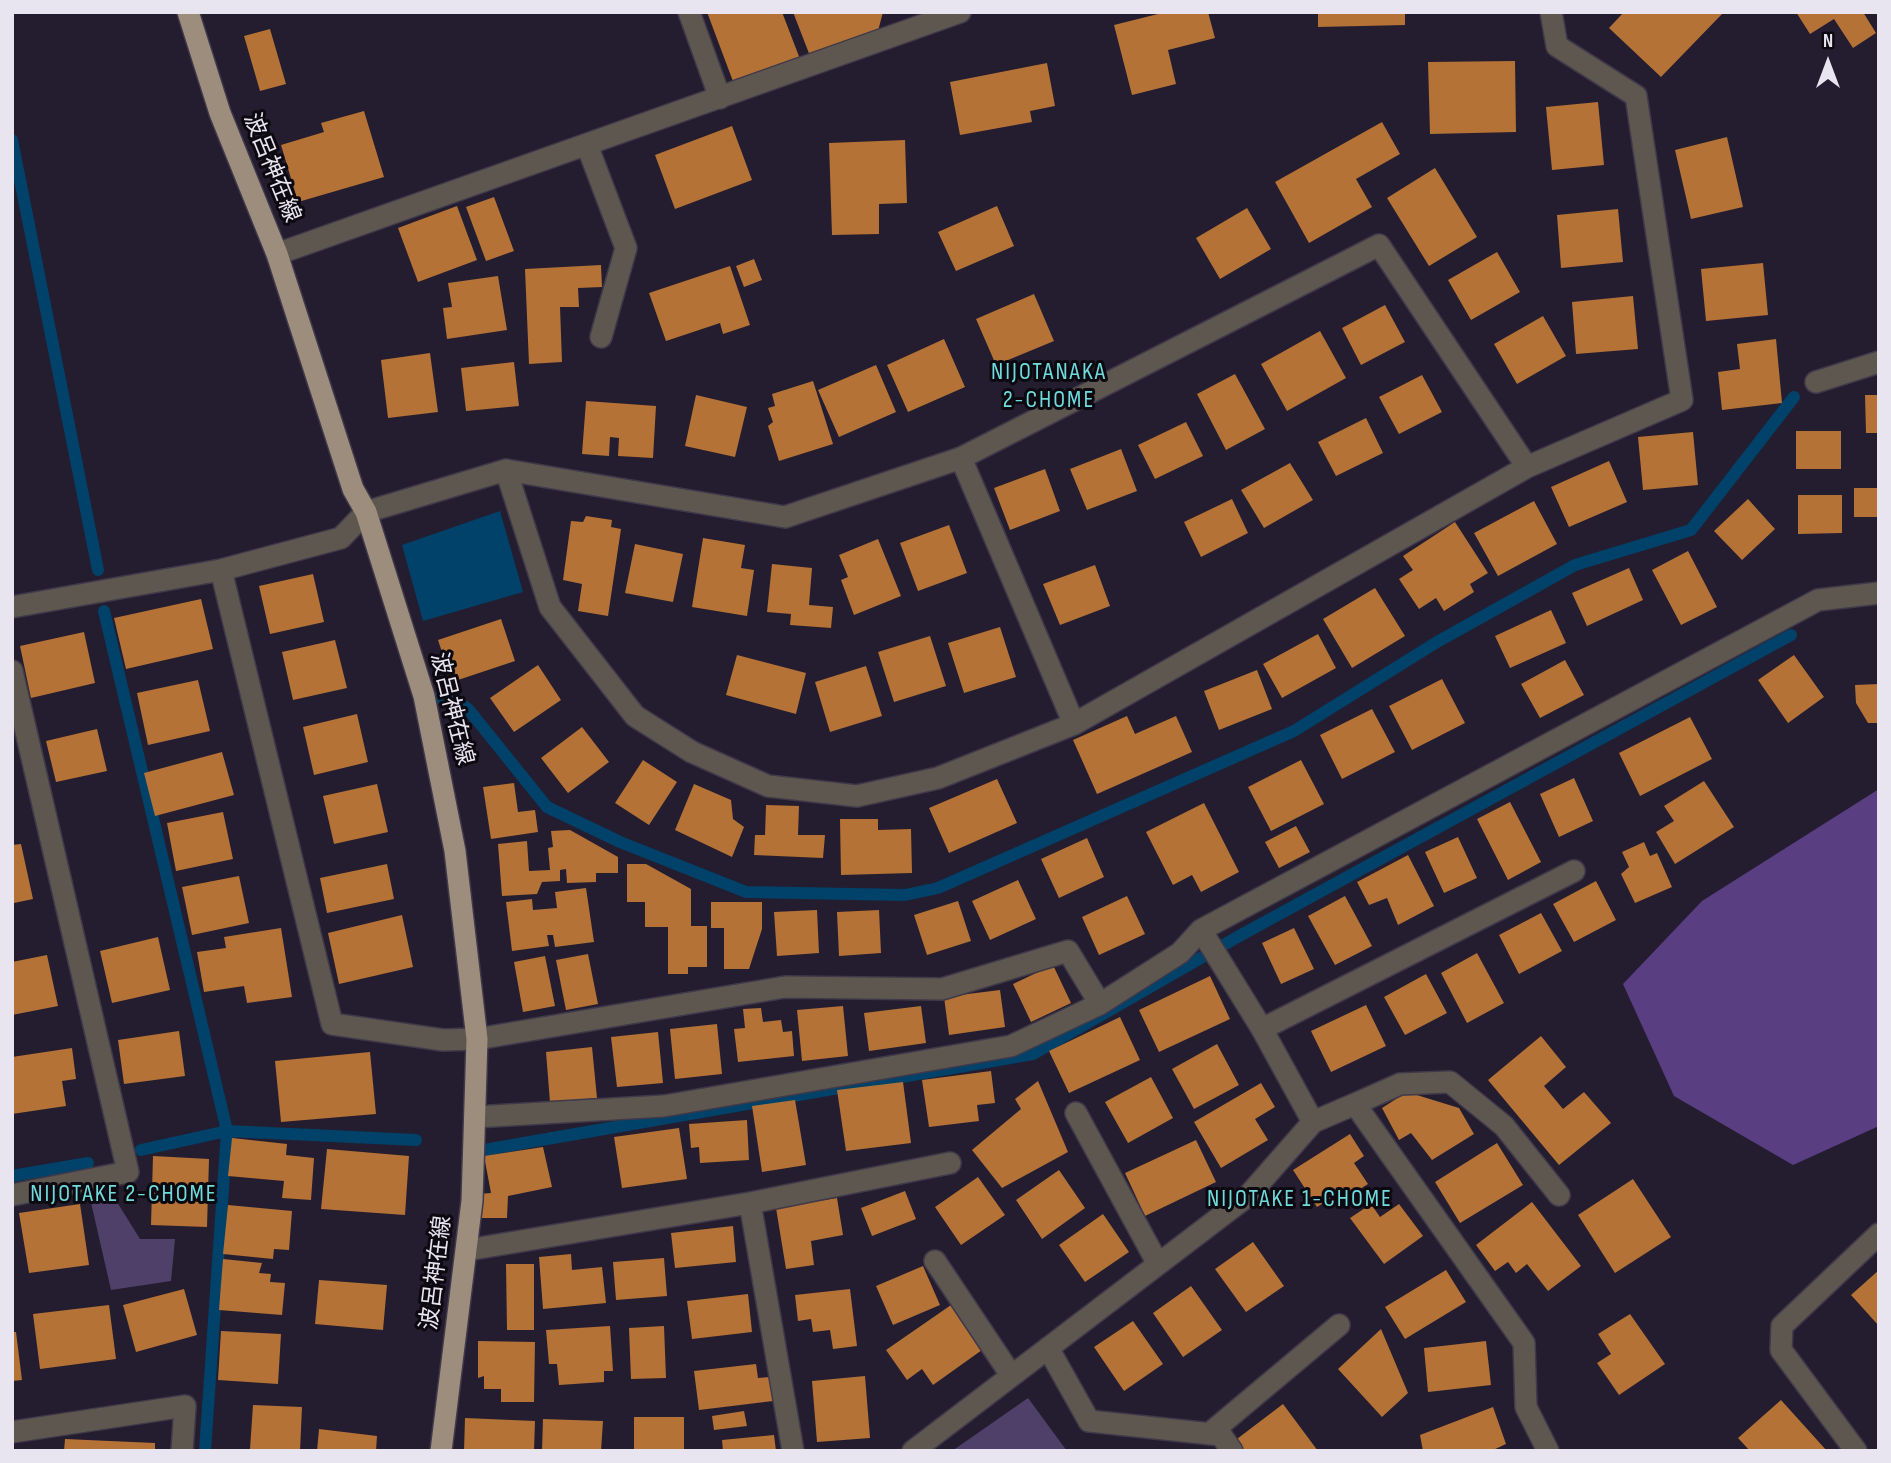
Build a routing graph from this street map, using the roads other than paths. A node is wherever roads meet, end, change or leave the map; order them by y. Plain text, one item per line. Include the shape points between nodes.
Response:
1 (188, 12) edge
2 (689, 12) edge
3 (960, 12) edge
4 (1551, 12) edge
5 (909, 22) edge
6 (720, 98) junction
7 (587, 145) junction
8 (277, 254) junction
9 (601, 337) dead end
10 (1879, 362) edge
11 (1816, 382) dead end
12 (961, 458) junction
13 (1527, 467) junction
14 (506, 470) junction
15 (366, 512) junction
16 (221, 570) junction
17 (1879, 593) edge
18 (12, 607) edge
19 (12, 671) edge
20 (1074, 724) junction
21 (1574, 871) dead end
22 (1209, 945) junction
23 (1100, 1004) junction
24 (1262, 1029) junction
25 (477, 1039) junction
26 (1355, 1104) junction
27 (1076, 1113) dead end
28 (475, 1117) junction
29 (1312, 1122) junction
30 (950, 1163) dead end
31 (12, 1195) edge
32 (1559, 1195) dead end
33 (750, 1203) junction
34 (1879, 1234) edge
35 (467, 1250) junction
36 (935, 1261) dead end
37 (1158, 1264) junction
38 (1339, 1325) dead end
39 (1048, 1348) junction
40 (1011, 1376) junction
41 (12, 1432) edge
42 (1209, 1434) junction
43 (915, 1450) edge
44 (182, 1451) edge
45 (441, 1451) edge
46 (793, 1451) edge
47 (1232, 1451) edge
48 (1548, 1451) edge
49 (1857, 1451) edge

1 - 8 main road, 波呂神在線 via 220,114
2 - 6 street
3 - 5 street
4 - 13 street via 1556,46 1636,96 1682,400
5 - 6 street
6 - 7 street
7 - 8 street
7 - 9 street via 626,248
8 - 15 main road, 波呂神在線 via 354,489
10 - 11 street
12 - 13 street via 1379,245
12 - 14 street via 785,517
12 - 20 street
13 - 20 street
14 - 15 street
14 - 20 street via 550,607 635,716 692,752 768,786 857,796 937,778
15 - 16 street via 341,538
15 - 25 main road, 波呂神在線 via 425,696 455,850
16 - 18 street
16 - 25 street via 332,1024 443,1040
17 - 22 street via 1818,600
19 - 31 street via 128,1172
21 - 24 street
22 - 23 street via 1180,953
22 - 24 street
23 - 25 street via 1068,951 942,989 785,987
23 - 28 street via 1011,1046 664,1106
24 - 29 street
25 - 28 main road, 波呂神在線
26 - 29 street
26 - 32 street via 1400,1084 1450,1082 1504,1126
26 - 48 street via 1524,1343 1526,1408
27 - 37 street
28 - 35 main road, 波呂神在線
29 - 37 street via 1249,1195
30 - 33 street
33 - 35 street
33 - 46 street
34 - 49 street via 1782,1326 1781,1350
35 - 45 main road, 波呂神在線
36 - 40 street
37 - 39 street
38 - 42 street
39 - 40 street
39 - 42 street via 1089,1421
40 - 43 street
41 - 44 street via 185,1406
42 - 47 street via 1221,1435

